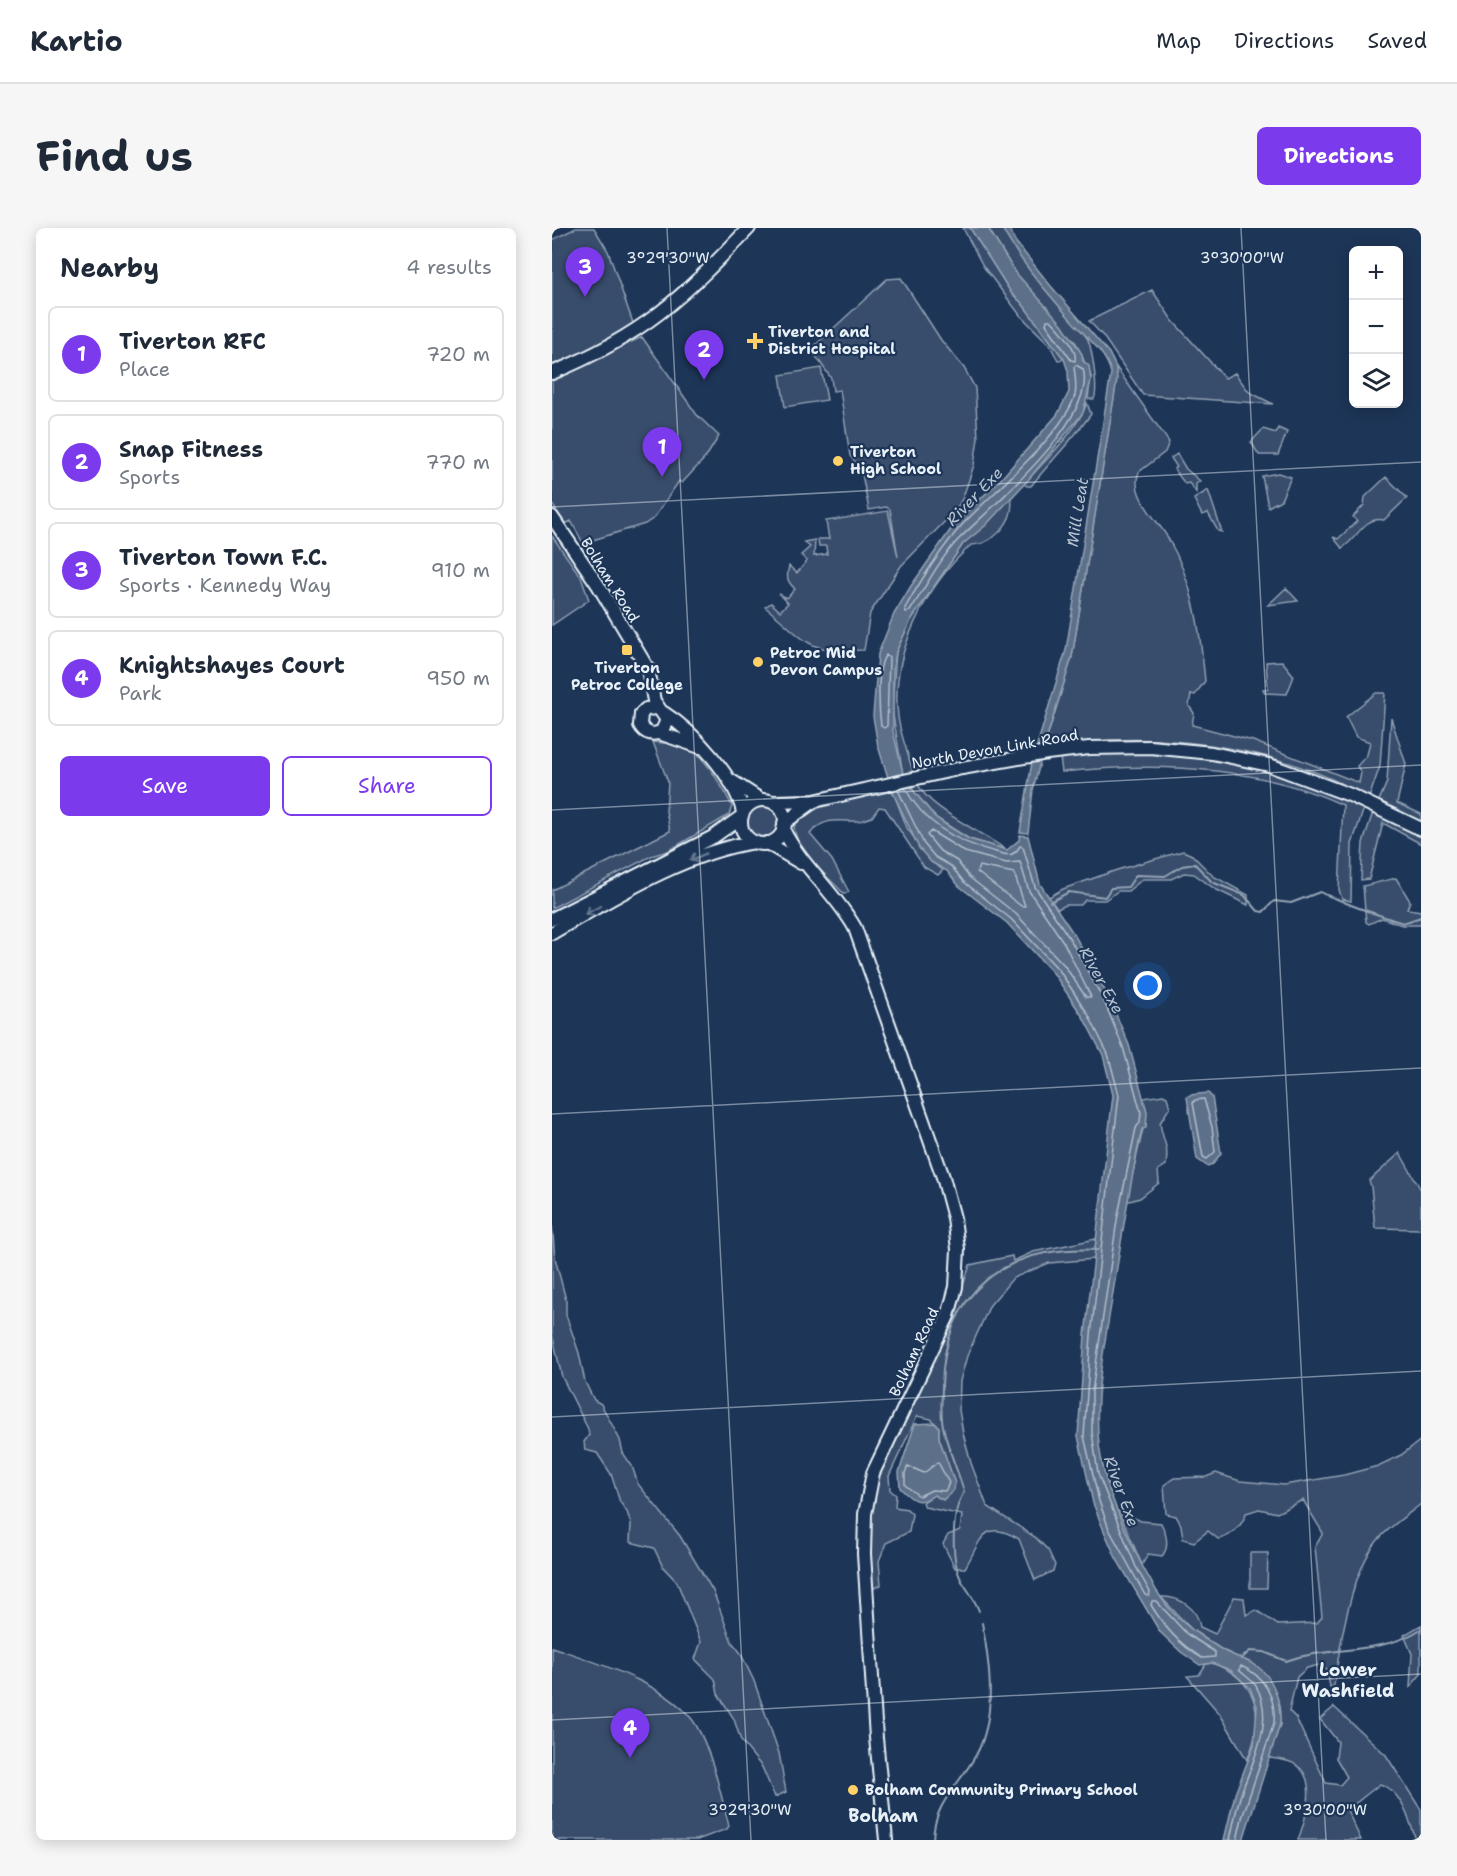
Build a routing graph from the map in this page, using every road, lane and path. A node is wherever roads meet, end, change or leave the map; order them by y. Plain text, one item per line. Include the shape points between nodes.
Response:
1 (743, 228) edge
2 (749, 228) edge
3 (737, 240) junction
4 (554, 372) edge
5 (552, 517) edge
6 (640, 660) junction
7 (661, 710) junction
8 (641, 714) junction
9 (659, 733) junction
10 (703, 749) junction
11 (729, 780) junction
12 (766, 801) junction
13 (814, 801) junction
14 (742, 814) junction
15 (784, 826) junction
16 (1421, 829) edge
17 (761, 842) junction
18 (807, 867) junction
19 (552, 919) edge
20 (552, 933) edge
21 (886, 1840) edge

1 - 3 main road
2 - 3 main road
3 - 4 main road via 694,286 645,326 590,358
5 - 6 main road, Bolham Road via 612,608
6 - 7 main road, Bolham Road via 650,673
6 - 8 main road, Bolham Road via 646,684
7 - 8 main road via 646,709
7 - 9 main road via 666,724
7 - 10 main road via 679,722
8 - 9 main road via 642,728
9 - 10 main road
10 - 11 main road
11 - 12 main road
11 - 14 main road
12 - 13 main road, North Devon Link Road
12 - 14 main road via 750,804
12 - 15 main road via 781,811
13 - 15 main road, North Devon Link Road
13 - 16 main road, North Devon Link Road via 962,768 1072,750 1182,748 1237,757 1321,783
14 - 17 main road via 742,829
14 - 19 main road via 713,837
15 - 17 main road via 777,838
15 - 18 main road, Bolham Road
17 - 18 main road, Bolham Road
17 -> 20 main road via 702,855
18 - 21 main road, Bolham Road via 842,907 862,945 943,1177 957,1235 957,1276 948,1316 873,1473 865,1514 864,1554

